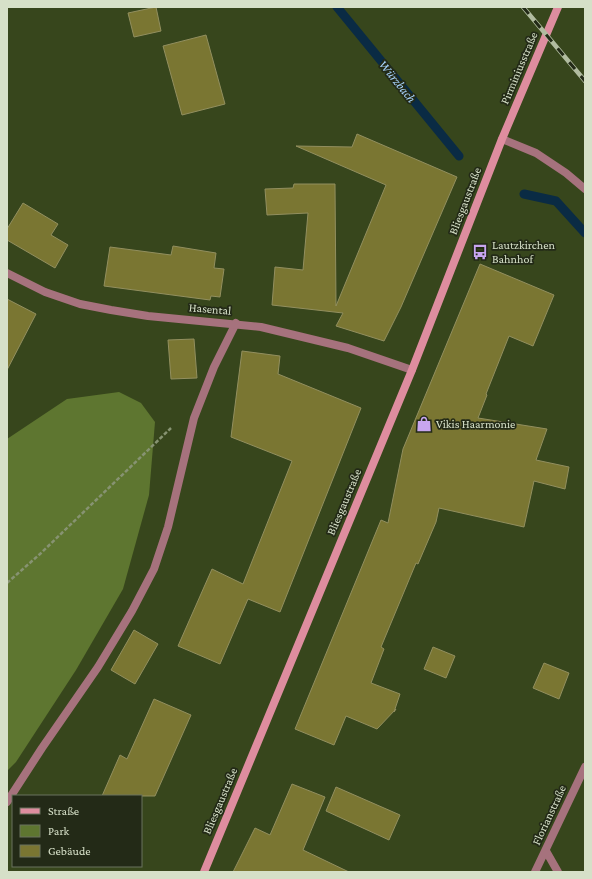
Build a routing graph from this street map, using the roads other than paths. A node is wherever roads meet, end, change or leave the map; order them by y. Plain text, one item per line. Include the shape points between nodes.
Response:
1 (558, 7) edge
2 (502, 139) junction
3 (585, 189) edge
4 (7, 273) edge
5 (236, 323) junction
6 (412, 370) junction
7 (585, 767) edge
8 (7, 802) edge
9 (546, 851) junction
10 (204, 872) edge
11 (535, 872) edge
12 (558, 872) edge

1 - 2 main road, Pirminiusstraße
2 - 3 street via 536,153
2 - 6 main road, Bliesgaustraße
4 - 5 street, Hasental via 45,292 80,304 148,316
5 - 6 street, Hasental via 261,326 348,348
5 - 8 street via 214,367 194,418 168,527 154,569 98,667
6 - 10 main road, Bliesgaustraße
7 - 9 street, Florianstraße
9 - 11 street, Florianstraße
9 - 12 street

